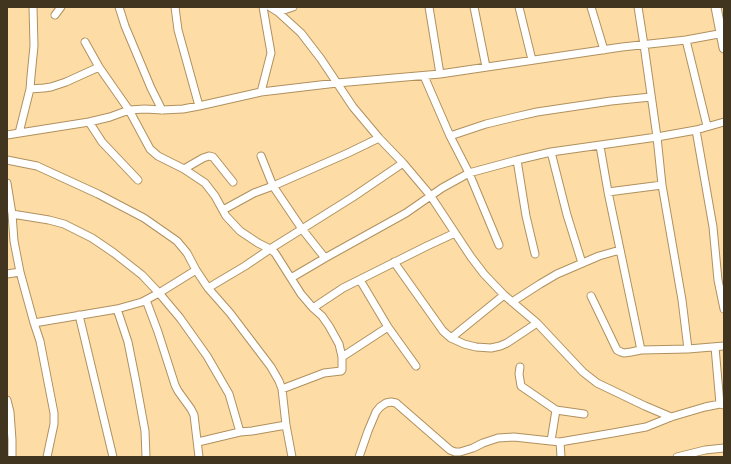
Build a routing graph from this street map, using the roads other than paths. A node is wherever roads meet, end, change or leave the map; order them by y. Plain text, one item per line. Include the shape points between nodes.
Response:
1 (33, 7) edge
2 (61, 7) edge
3 (119, 7) edge
4 (175, 7) edge
5 (263, 7) edge
6 (270, 7) edge
7 (293, 7) edge
8 (429, 7) edge
9 (474, 7) edge
10 (519, 7) edge
11 (590, 7) edge
12 (638, 7) edge
13 (716, 7) edge
14 (278, 12) junction
15 (55, 15) dead end
16 (722, 20) edge
17 (723, 33) edge
18 (686, 40) junction
19 (85, 42) dead end
20 (644, 45) junction
21 (724, 48) edge
22 (604, 50) junction
23 (532, 60) junction
24 (99, 67) junction
25 (486, 67) junction
26 (440, 74) junction
27 (424, 76) junction
28 (337, 83) junction
29 (30, 88) junction
30 (260, 92) junction
31 (651, 97) junction
32 (199, 106) junction
33 (129, 110) junction
34 (162, 110) junction
35 (89, 122) junction
36 (724, 122) edge
37 (707, 126) junction
38 (696, 130) junction
39 (19, 133) junction
40 (7, 135) edge
41 (450, 136) junction
42 (657, 137) junction
43 (379, 138) junction
44 (600, 146) junction
45 (551, 152) junction
46 (260, 156) dead end
47 (7, 160) edge
48 (517, 160) junction
49 (403, 163) junction
50 (184, 169) junction
51 (470, 173) junction
52 (138, 180) dead end
53 (233, 182) dead end
54 (7, 183) edge
55 (662, 185) junction
56 (273, 186) junction
57 (608, 192) junction
58 (430, 196) junction
59 (223, 210) junction
60 (12, 214) junction
61 (302, 229) junction
62 (455, 233) junction
63 (11, 242) edge
64 (499, 244) dead end
65 (270, 249) junction
66 (620, 250) junction
67 (535, 254) dead end
68 (325, 258) junction
69 (394, 262) junction
70 (582, 263) junction
71 (196, 270) junction
72 (20, 272) junction
73 (7, 274) edge
74 (291, 278) junction
75 (360, 280) junction
76 (208, 288) junction
77 (159, 293) junction
78 (504, 295) junction
79 (591, 296) dead end
80 (146, 300) junction
81 (512, 302) junction
82 (313, 308) junction
83 (724, 308) edge
84 (117, 309) junction
85 (78, 315) junction
86 (34, 323) junction
87 (536, 323) junction
88 (388, 327) junction
89 (451, 338) junction
90 (724, 346) edge
91 (715, 347) junction
92 (688, 349) junction
93 (641, 350) junction
94 (342, 357) junction
95 (416, 366) dead end
96 (520, 367) dead end
97 (282, 389) junction
98 (7, 404) edge
99 (722, 405) edge
100 (556, 410) junction
101 (584, 414) dead end
102 (671, 418) junction
103 (286, 425) junction
104 (240, 432) junction
105 (551, 441) junction
106 (198, 442) junction
107 (560, 442) junction
108 (724, 448) edge
109 (12, 457) edge
110 (47, 457) edge
111 (114, 457) edge
112 (146, 457) edge
113 (199, 457) edge
114 (292, 457) edge
115 (359, 457) edge
116 (561, 457) edge
117 (677, 457) edge

1 - 29 street via 34,46
2 - 15 street
3 - 34 street
4 - 32 street via 178,30
5 - 30 street via 271,53
6 - 14 street
7 - 14 street
8 - 26 street
9 - 25 street
10 - 23 street
11 - 22 street
12 - 20 street
13 - 16 street
14 - 28 street via 301,34
16 - 17 street
17 - 18 street
17 - 21 street
18 - 20 street
18 - 37 street
19 - 24 street
20 - 22 street
20 - 31 street
22 - 23 street
23 - 25 street
24 - 29 street via 51,87
24 - 33 street
25 - 26 street
26 - 27 street
27 - 28 street
27 - 41 street
28 - 30 street
28 - 43 street
29 - 39 street
30 - 32 street
31 - 41 street via 530,114 486,124
31 - 42 street
32 - 34 street
33 - 34 street
33 - 35 street
33 - 50 street via 150,149
35 - 39 street
35 - 52 street via 102,142
36 - 37 street
37 - 38 street
38 - 42 street
38 - 83 street
39 - 40 street
41 - 51 street
42 - 44 street
42 - 55 street
43 - 49 street
43 - 56 street
44 - 45 street
44 - 57 street
45 - 48 street
45 - 70 street
46 - 56 street
47 - 71 street via 37,166 144,218 177,240
48 - 51 street
48 - 67 street
49 - 58 street
49 - 61 street
50 - 53 street via 203,158 213,156
50 - 59 street via 205,183
51 - 58 street
51 - 64 street
54 - 60 street
55 - 57 street
55 - 92 street
56 - 59 street
56 - 61 street
57 - 66 street
58 - 62 street
58 - 68 street via 406,213
59 - 65 street via 240,231
60 - 63 street
60 - 77 street via 64,224 92,238 142,275
61 - 65 street
61 - 68 street
62 - 69 street
62 - 78 street via 484,274
63 - 72 street
65 - 74 street
65 - 76 street
66 - 70 street
66 - 93 street
68 - 74 street
69 - 75 street
69 - 89 street via 443,331
70 - 81 street via 540,284
71 - 76 street
71 - 77 street
72 - 73 street
72 - 86 street
74 - 82 street
75 - 82 street
75 - 88 street
76 - 97 street via 271,367
77 - 80 street
77 - 104 street via 215,368 229,394
78 - 81 street
78 - 89 street
79 - 93 street via 617,350 624,353
80 - 84 street
80 - 106 street via 175,385 192,408
81 - 87 street
82 - 94 street via 330,326
84 - 85 street
84 - 112 street via 128,342 136,382 145,431
85 - 86 street
85 - 111 street
86 - 110 street via 54,413
87 - 89 street via 508,342 491,348 476,347
87 - 102 street via 597,383
88 - 94 street
88 - 95 street
90 - 91 street
91 - 92 street
91 - 99 street
92 - 93 street
94 - 97 street via 340,371 324,373
96 - 100 street via 521,386
97 - 103 street
98 - 109 street via 10,412
99 - 102 street via 705,407
100 - 101 street
100 - 105 street
102 - 107 street via 646,427
103 - 104 street
103 - 114 street
104 - 106 street
105 - 107 street
105 - 115 street via 498,438 455,452 396,403 386,402 376,412
106 - 113 street
107 - 116 street
108 - 117 street

